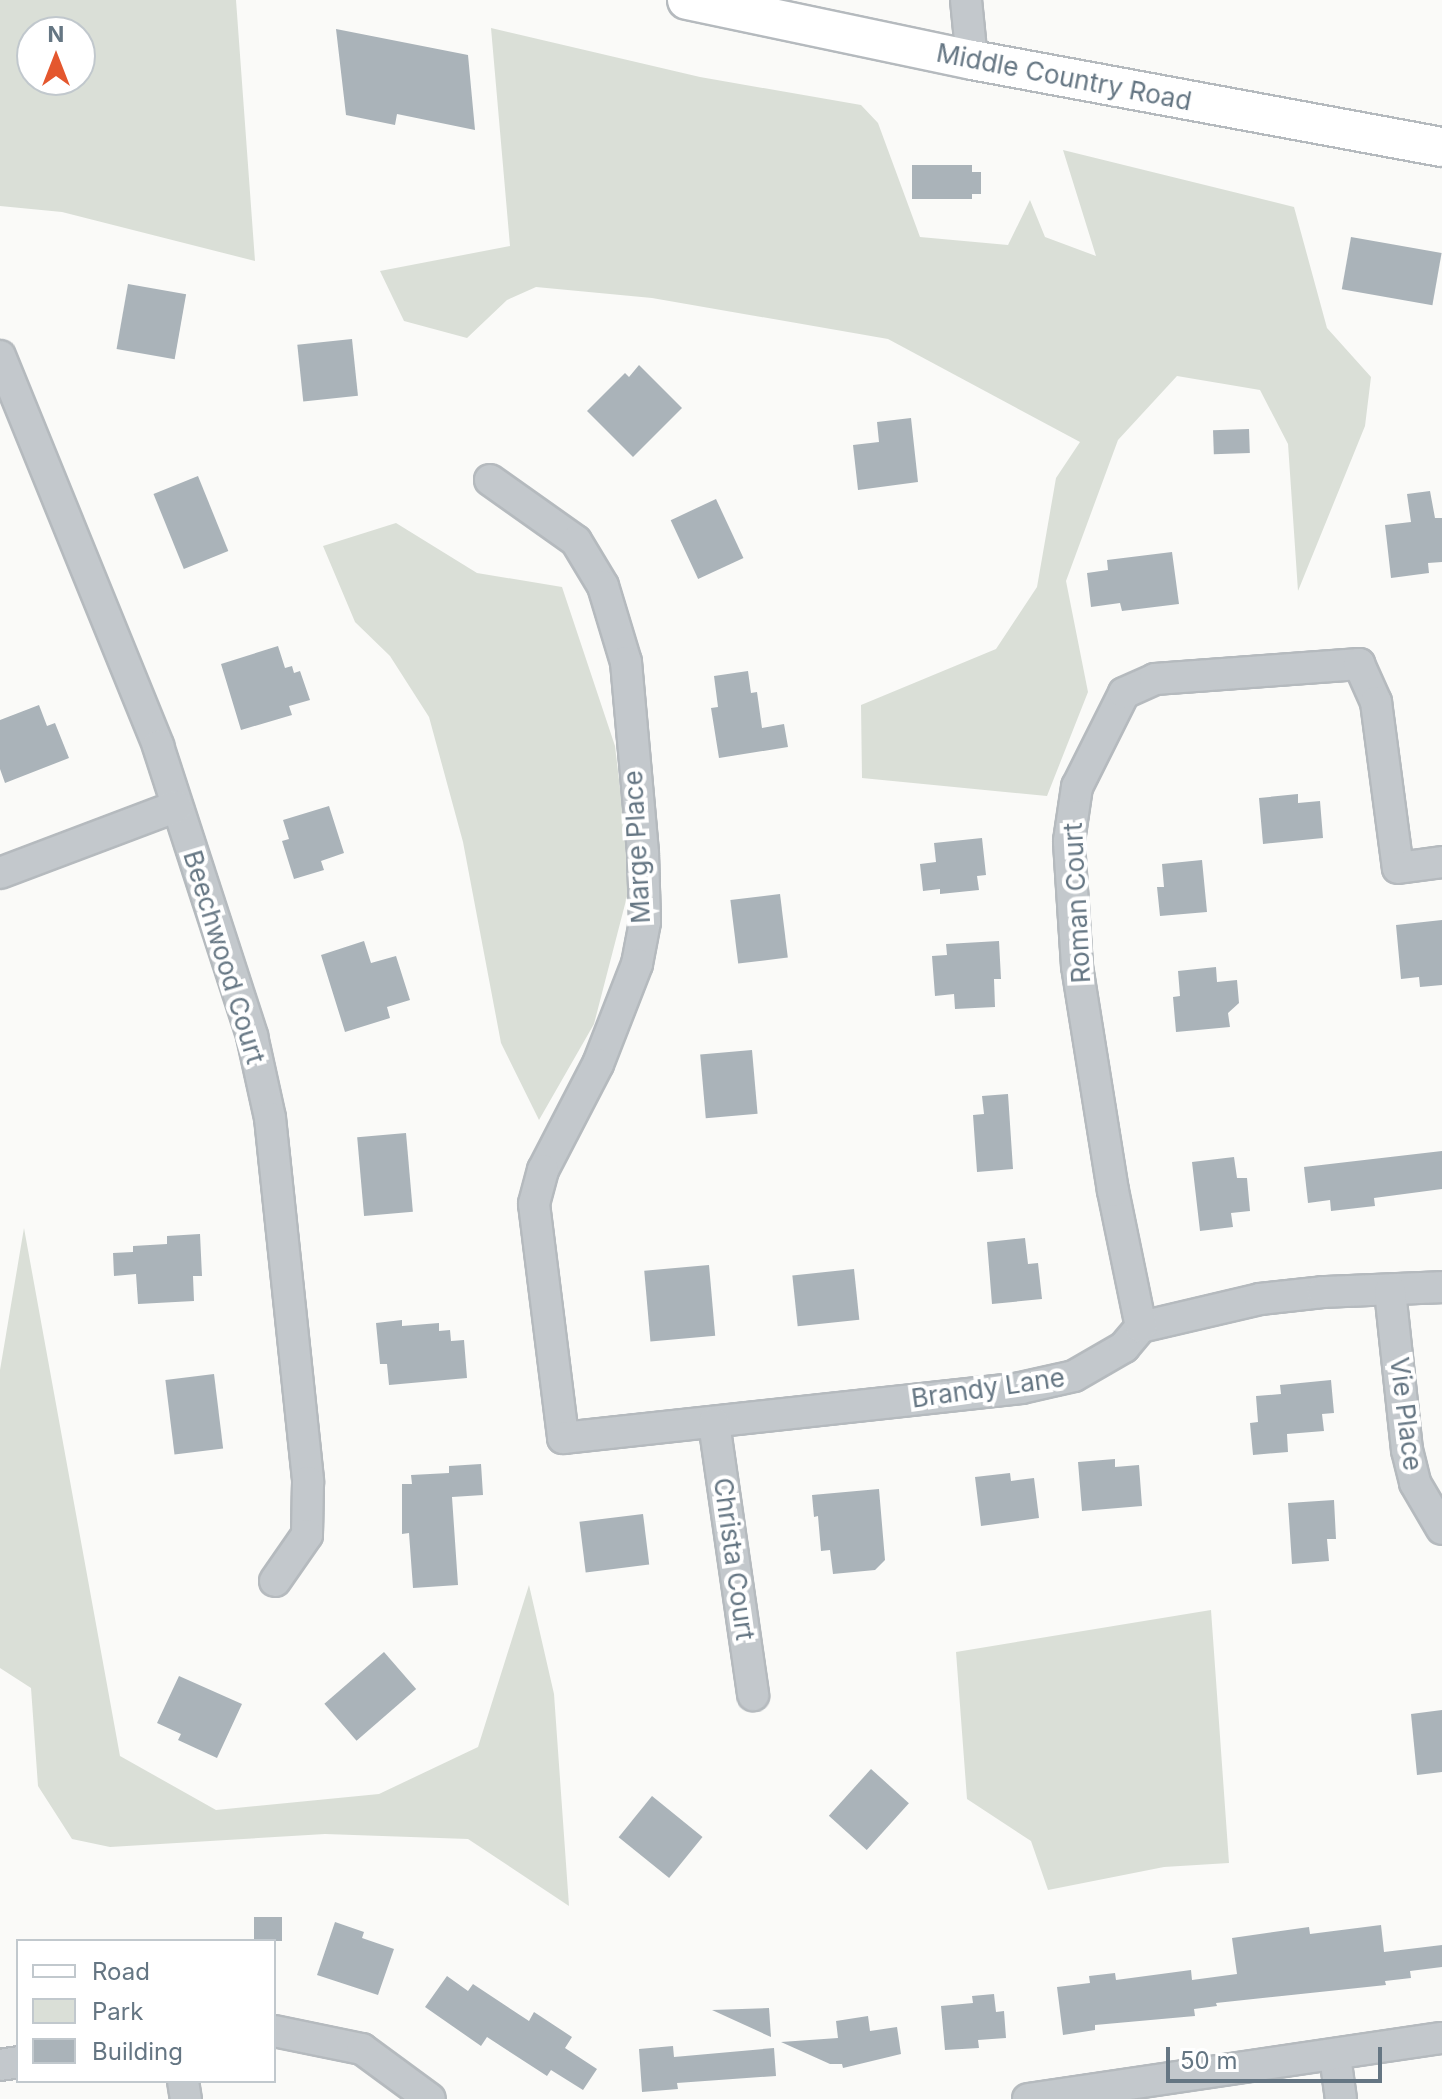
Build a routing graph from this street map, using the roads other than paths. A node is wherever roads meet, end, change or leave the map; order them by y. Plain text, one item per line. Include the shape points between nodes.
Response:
1 (687, 0) edge
2 (966, 0) edge
3 (972, 60) junction
4 (1442, 147) edge
5 (0, 356) edge
6 (490, 480) dead end
7 (177, 806) junction
8 (1442, 862) edge
9 (0, 873) edge
10 (1442, 1287) edge
11 (1390, 1291) junction
12 (1141, 1327) junction
13 (714, 1423) junction
14 (563, 1438) joint
15 (1442, 1529) edge
16 (275, 1581) dead end
17 (753, 1695) dead end
18 (276, 2031) edge
19 (1442, 2038) edge
20 (1335, 2056) junction
21 (430, 2099) edge
22 (1028, 2099) edge
23 (1341, 2099) edge

1 - 3 main road, Middle Country Road
2 - 3 street
3 - 4 main road, Middle Country Road
5 - 7 street, Beechwood Court via 152,731
6 - 14 street, Marge Place via 576,541 603,586 626,662 643,854 645,922 637,964 598,1064 543,1170 534,1204
7 - 9 street
7 - 16 street, Beechwood Court via 252,1036 270,1118 308,1482 307,1535
8 - 12 street, Roman Court via 1398,868 1376,702 1359,664 1155,679 1124,693 1077,787 1069,841 1077,966
10 - 11 street, Brandy Lane
11 - 12 street, Brandy Lane via 1260,1299
11 - 15 street, Vie Place via 1407,1450 1415,1483
12 - 13 street, Brandy Lane via 1124,1347 1074,1376 1021,1388
13 - 14 street, Brandy Lane
13 - 17 street, Christa Court
18 - 21 street via 362,2049
19 - 20 street
20 - 22 street
20 - 23 street

